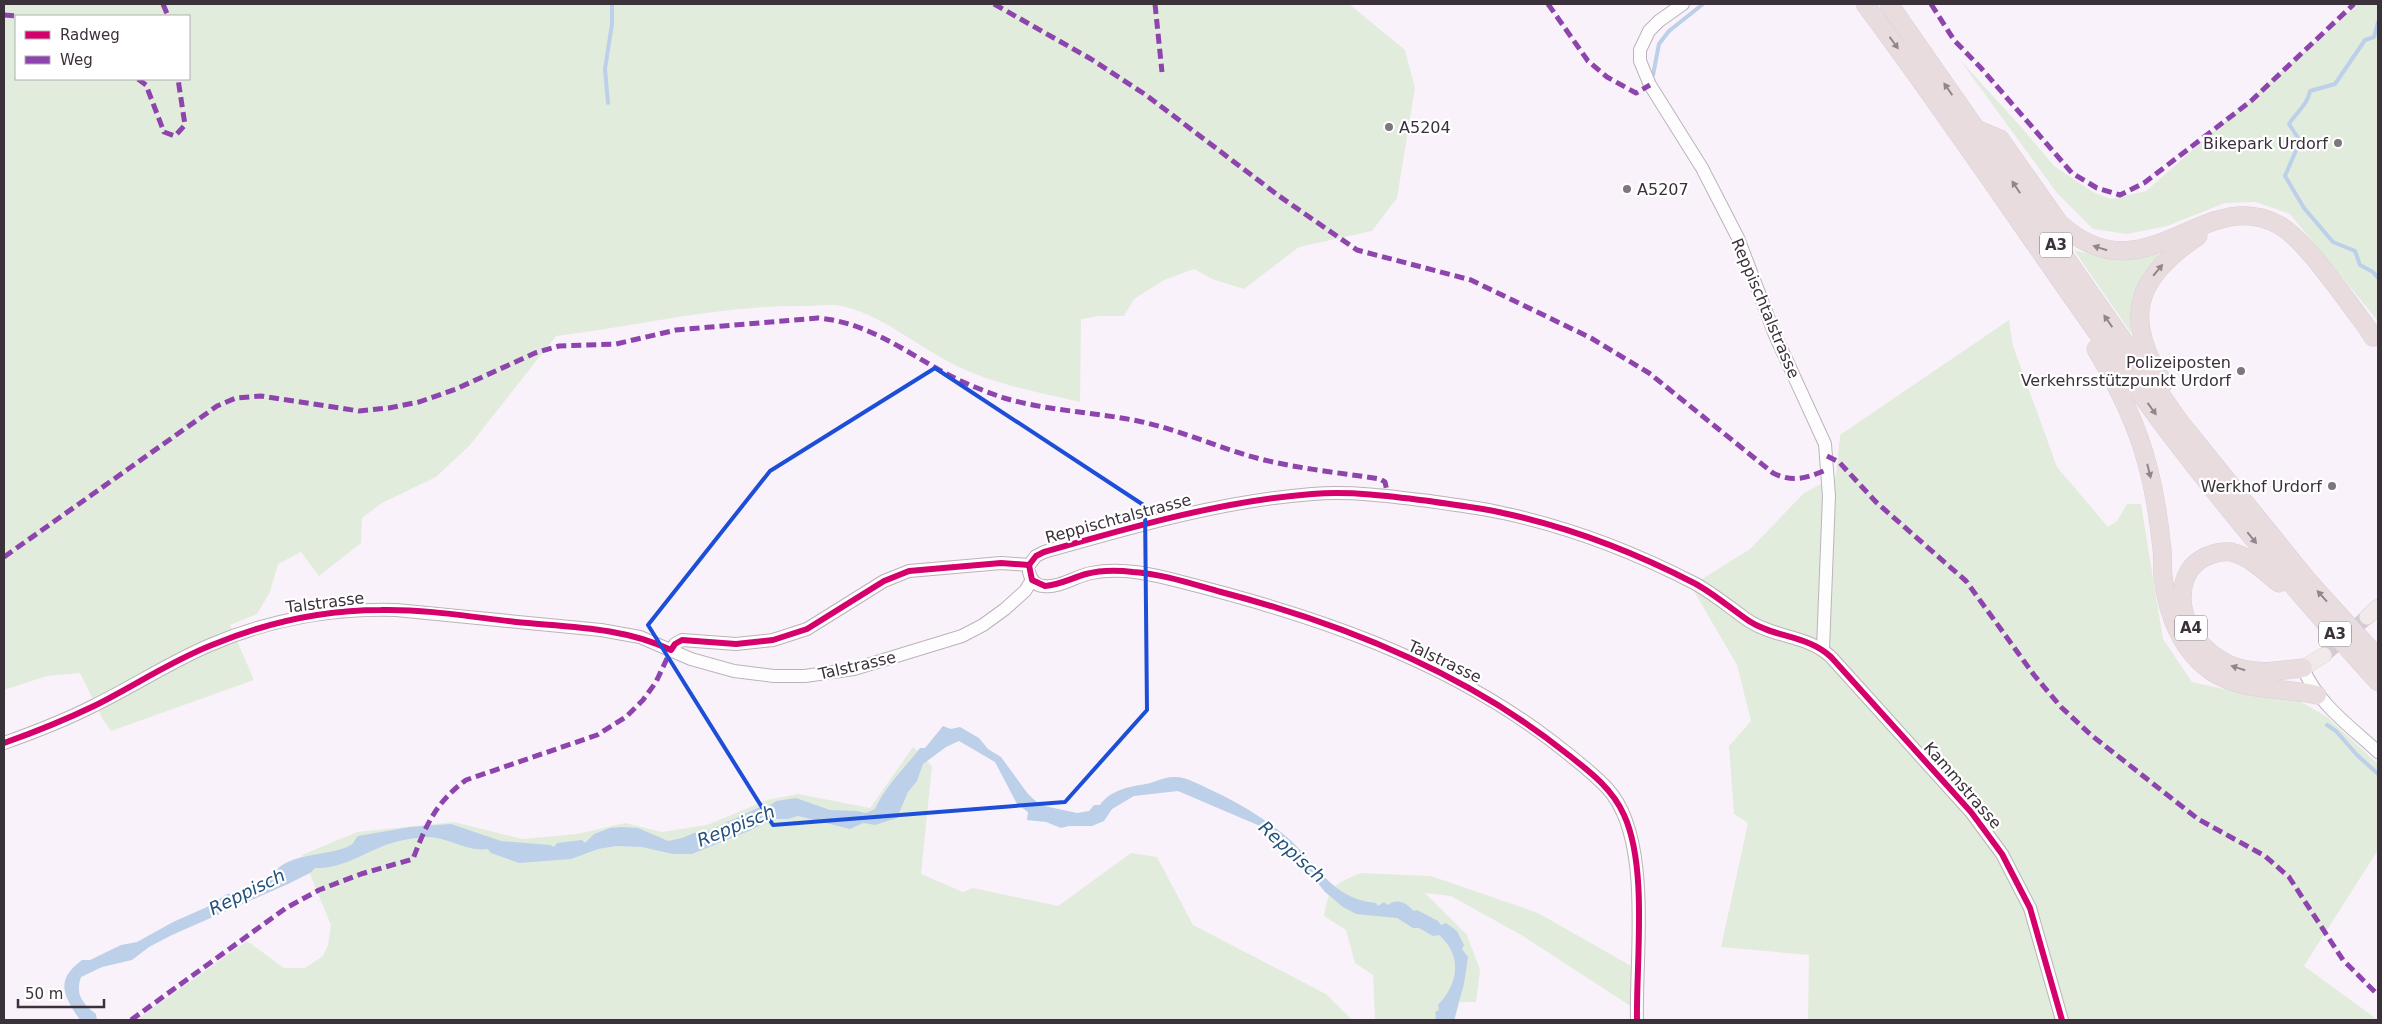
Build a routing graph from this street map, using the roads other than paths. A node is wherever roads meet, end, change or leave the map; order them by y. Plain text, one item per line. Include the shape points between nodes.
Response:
1 (1683, 4) edge
2 (1865, 4) edge
3 (1888, 4) edge
4 (1976, 129) junction
5 (2169, 248) junction
6 (2049, 264) junction
7 (2375, 341) edge
8 (2216, 468) junction
9 (1029, 565) junction
10 (1032, 580) junction
11 (2308, 604) junction
12 (1823, 649) junction
13 (671, 650) junction
14 (2324, 655) tunnel mouth
15 (2378, 658) edge
16 (2303, 668) junction
17 (2378, 682) edge
18 (2246, 685) junction
19 (2317, 696) junction
20 (4, 743) edge
21 (2378, 752) edge
22 (1637, 1020) edge
23 (2062, 1020) edge

1 - 12 street, Reppischtalstrasse via 1648,32 1640,50 1640,61 1650,85 1702,168 1738,238 1775,335 1824,444 1829,496
2 -> 6 highway, A3
4 -> 3 highway, A3
5 -> 4 highway via 2109,251 2081,240 2050,212 2000,140
8 -> 4 highway, A3 via 2136,361
5 - 7 highway via 2232,224 2246,224 2274,232 2298,249
8 -> 5 highway via 2195,428 2158,374 2142,339 2139,316 2143,296
6 -> 11 highway, A3 via 2165,427 2236,519
6 -> 18 highway, A4 via 2060,294 2114,380 2139,436 2156,501 2167,600 2177,630 2193,656 2204,666 2226,679
15 -> 8 highway, A3 via 2309,582
9 - 10 street
9 - 12 street, Reppischtalstrasse via 1044,552 1211,508 1312,494 1388,496 1501,512 1578,534 1694,583 1760,627
9 - 13 street via 1001,563 909,571 884,581 820,622 790,636 748,644 682,640
10 - 13 street, Talstrasse via 1005,609 972,631 843,672 798,677 754,674 706,664
10 - 22 street, Talstrasse via 1040,586 1049,586 1093,573 1131,571 1245,598 1325,623 1407,658 1483,694 1527,722 1602,782 1627,821 1634,851 1638,898
16 -> 11 highway, A4 via 2255,672 2225,664 2211,654 2191,630 2182,602 2182,589 2193,566 2223,551 2250,561
11 - 17 highway, A3
12 - 23 street, Kammstrasse via 1971,812 2002,854 2030,908
13 - 20 street, Talstrasse via 640,637 600,630 418,612 370,610 314,616 262,627 210,645 95,706
14 - 16 main road
16 - 18 highway, A4 via 2286,680
16 - 19 street
18 - 19 highway, A4 via 2262,689 2289,689
19 - 21 street

